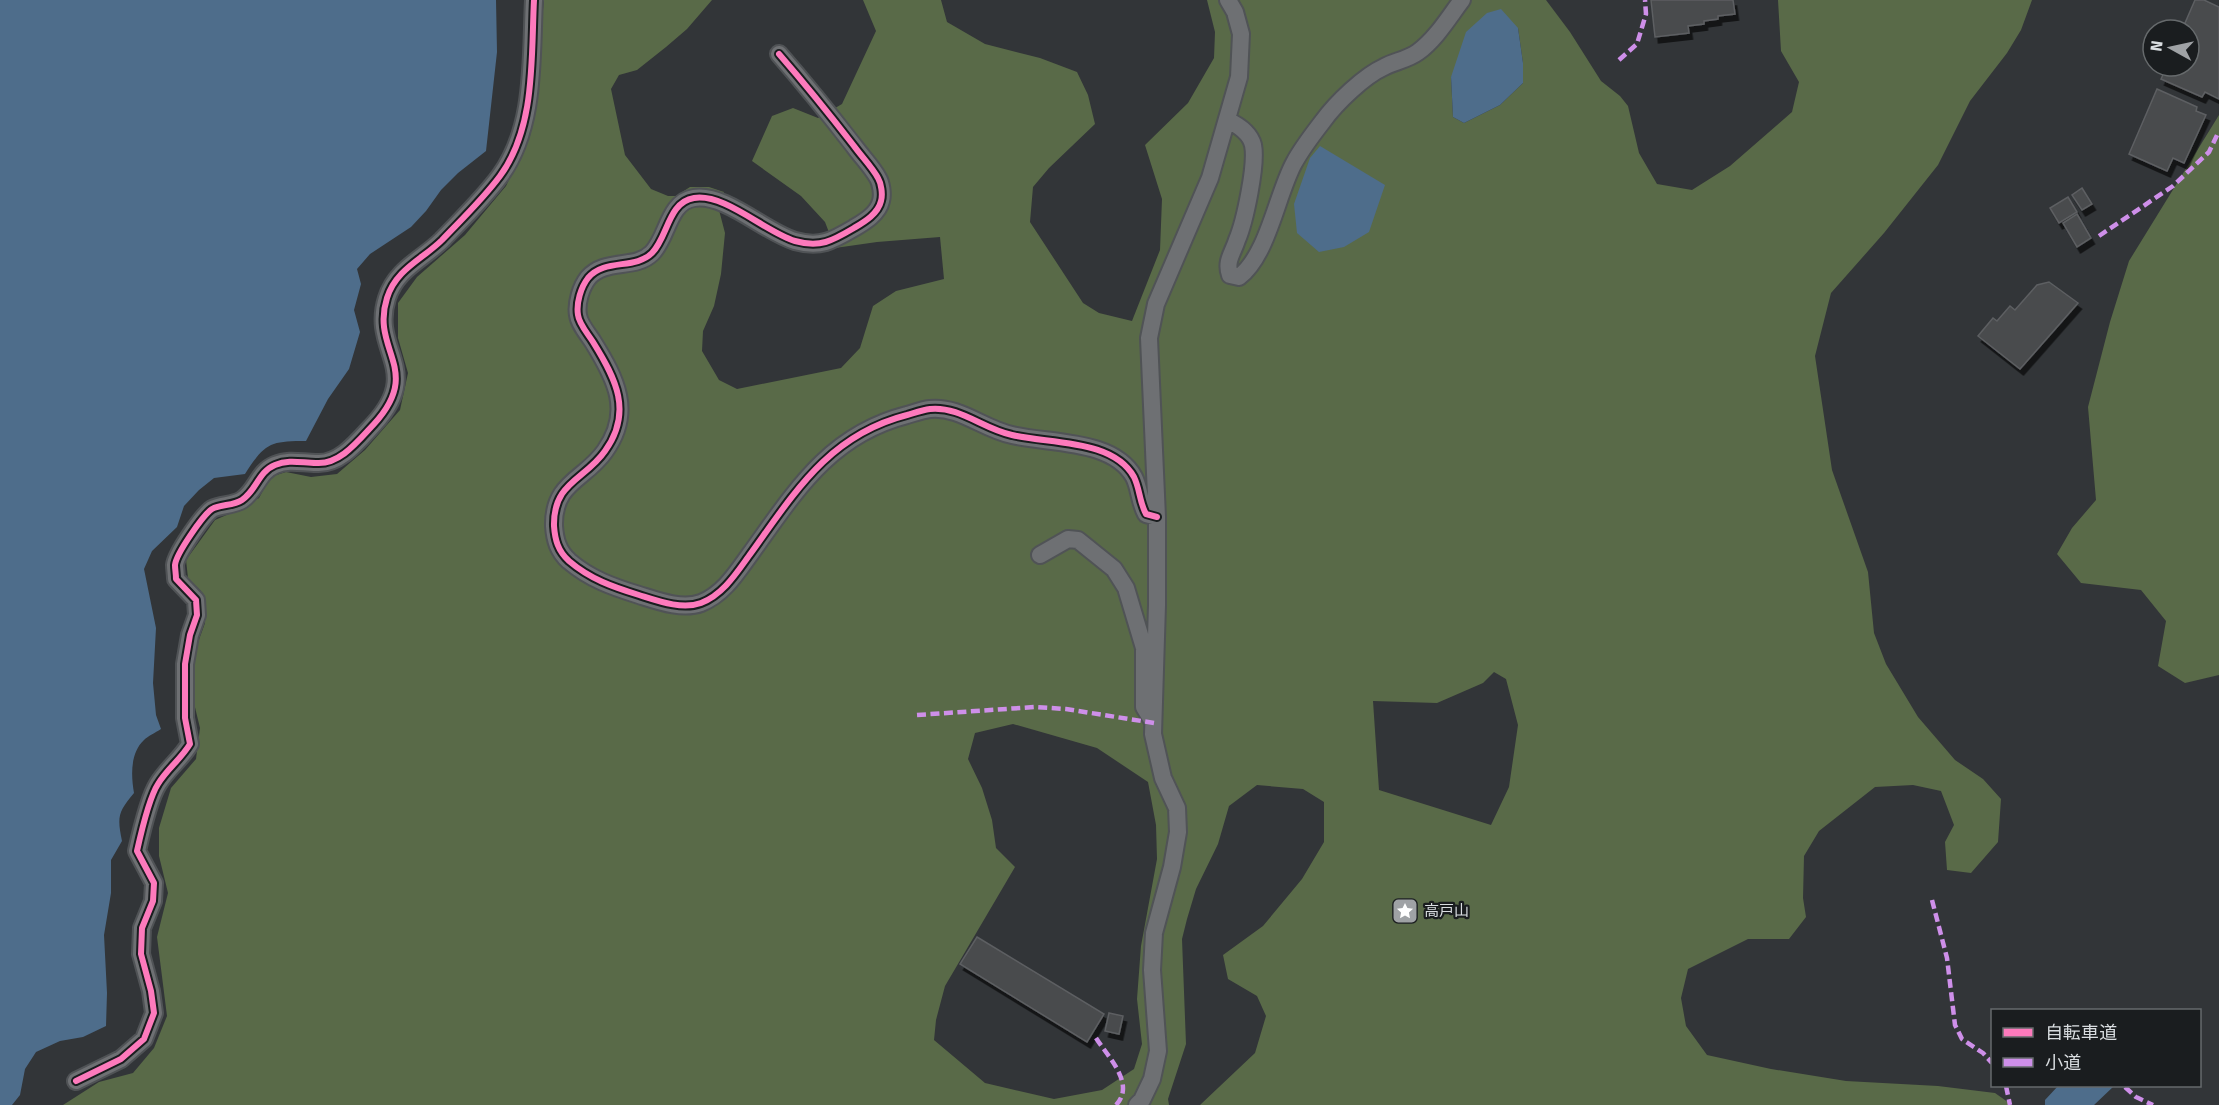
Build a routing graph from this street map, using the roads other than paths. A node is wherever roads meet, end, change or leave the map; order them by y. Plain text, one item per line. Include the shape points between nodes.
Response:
1 (534, 0) edge
2 (1228, 0) edge
3 (1462, 0) edge
4 (779, 54) dead end
5 (1227, 120) junction
6 (1157, 517) junction
7 (1040, 555) dead end
8 (1154, 723) junction
9 (76, 1081) dead end
10 (1137, 1105) edge

1 - 9 street via 531,71 518,141 501,175 439,243 395,279 387,296 383,331 397,380 393,398 368,430 332,461 287,461 274,465 261,474 242,501 214,508 202,518 175,563 176,579 196,600 197,615 185,664 185,718 190,744 156,786 137,851 154,883 153,902 142,928 141,954 154,1013 144,1039 121,1059
2 - 5 street via 1241,34 1242,57
3 - 5 street via 1417,52 1383,67 1359,84 1325,119 1294,163 1261,246 1247,271 1239,277 1230,275 1227,267 1238,240 1254,162 1252,143 1240,125
4 - 6 street via 881,182 881,201 871,217 836,239 816,245 775,233 712,200 695,198 682,203 651,255 639,262 597,270 585,281 578,300 578,318 619,391 620,416 614,439 599,460 560,493 554,520 555,543 567,559 599,582 680,606 701,603 724,589 798,488 831,452 881,422 931,409 957,411 1009,435 1108,452 1123,461 1137,481 1146,514
5 - 6 street via 1210,178 1156,304 1149,338
6 - 8 street
7 - 8 street via 1068,539 1078,540 1114,569 1126,588 1144,648 1144,707
8 - 10 street via 1163,778 1176,808 1178,832 1154,933 1152,970 1158,1051 1152,1078

